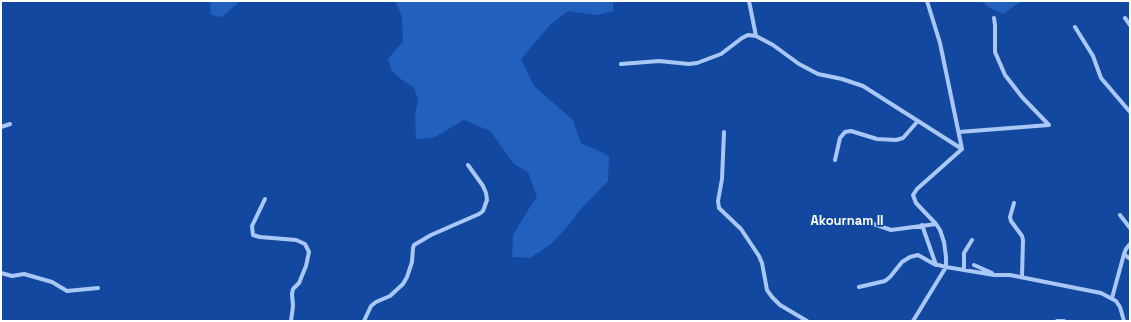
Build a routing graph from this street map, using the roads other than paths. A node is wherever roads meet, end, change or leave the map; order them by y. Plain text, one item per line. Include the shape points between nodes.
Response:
1 (749, 1) edge
2 (927, 1) edge
3 (994, 18) dead end
4 (1125, 18) dead end
5 (1130, 25) edge
6 (1075, 28) dead end
7 (756, 36) junction
8 (622, 64) dead end
9 (1130, 112) edge
10 (917, 122) junction
11 (10, 124) dead end
12 (1, 127) edge
13 (724, 132) dead end
14 (959, 132) junction
15 (962, 149) junction
16 (836, 160) dead end
17 (468, 165) dead end
18 (265, 199) dead end
19 (1014, 203) dead end
20 (1120, 215) dead end
21 (842, 224) dead end
22 (936, 224) junction
23 (922, 225) junction
24 (1130, 228) edge
25 (972, 240) dead end
26 (1130, 244) edge
27 (1124, 254) junction
28 (1130, 259) edge
29 (936, 265) junction
30 (974, 265) dead end
31 (946, 267) junction
32 (964, 270) junction
33 (1, 273) edge
34 (994, 275) junction
35 (1022, 277) junction
36 (859, 287) dead end
37 (98, 288) dead end
38 (1112, 298) junction
39 (291, 321) edge
40 (364, 321) edge
41 (807, 321) edge
42 (912, 321) edge
43 (1057, 321) edge
44 (1064, 321) edge
45 (1124, 321) edge

1 - 7 street
2 - 14 street via 943,56
3 - 14 street via 994,52 1005,75 1049,125
4 - 5 street
6 - 9 street via 1093,56 1100,78
7 - 8 street via 748,35 721,54 697,63 659,61
7 - 10 street via 818,74 863,86
10 - 15 street
10 - 16 street via 903,138 896,140 877,139 858,132 845,132 840,138
11 - 12 street
13 - 41 street via 719,208 741,229 759,256 772,297 780,305
14 - 15 street
15 - 22 street via 916,189 913,195 916,203
17 - 40 street via 486,193 487,200 483,211 414,245 412,262 403,284 390,296 371,306
18 - 39 street via 252,226 253,235 296,240 305,244 309,252 299,283 293,289 294,306
19 - 35 street via 1010,217 1023,240
20 - 24 street
21 - 23 street via 868,222 891,230
22 - 23 street
22 - 31 street via 944,242
23 - 29 street
25 - 32 street via 964,253
26 - 27 street
27 - 28 street
27 - 38 street
29 - 31 street
29 - 36 street via 914,255 902,262 885,281
30 - 34 street
31 - 32 street
31 - 42 street
32 - 34 street
33 - 37 street via 12,276 24,274 52,282 67,291
34 - 35 street
35 - 38 street via 1101,293
38 - 45 street via 1120,306
43 - 44 street

